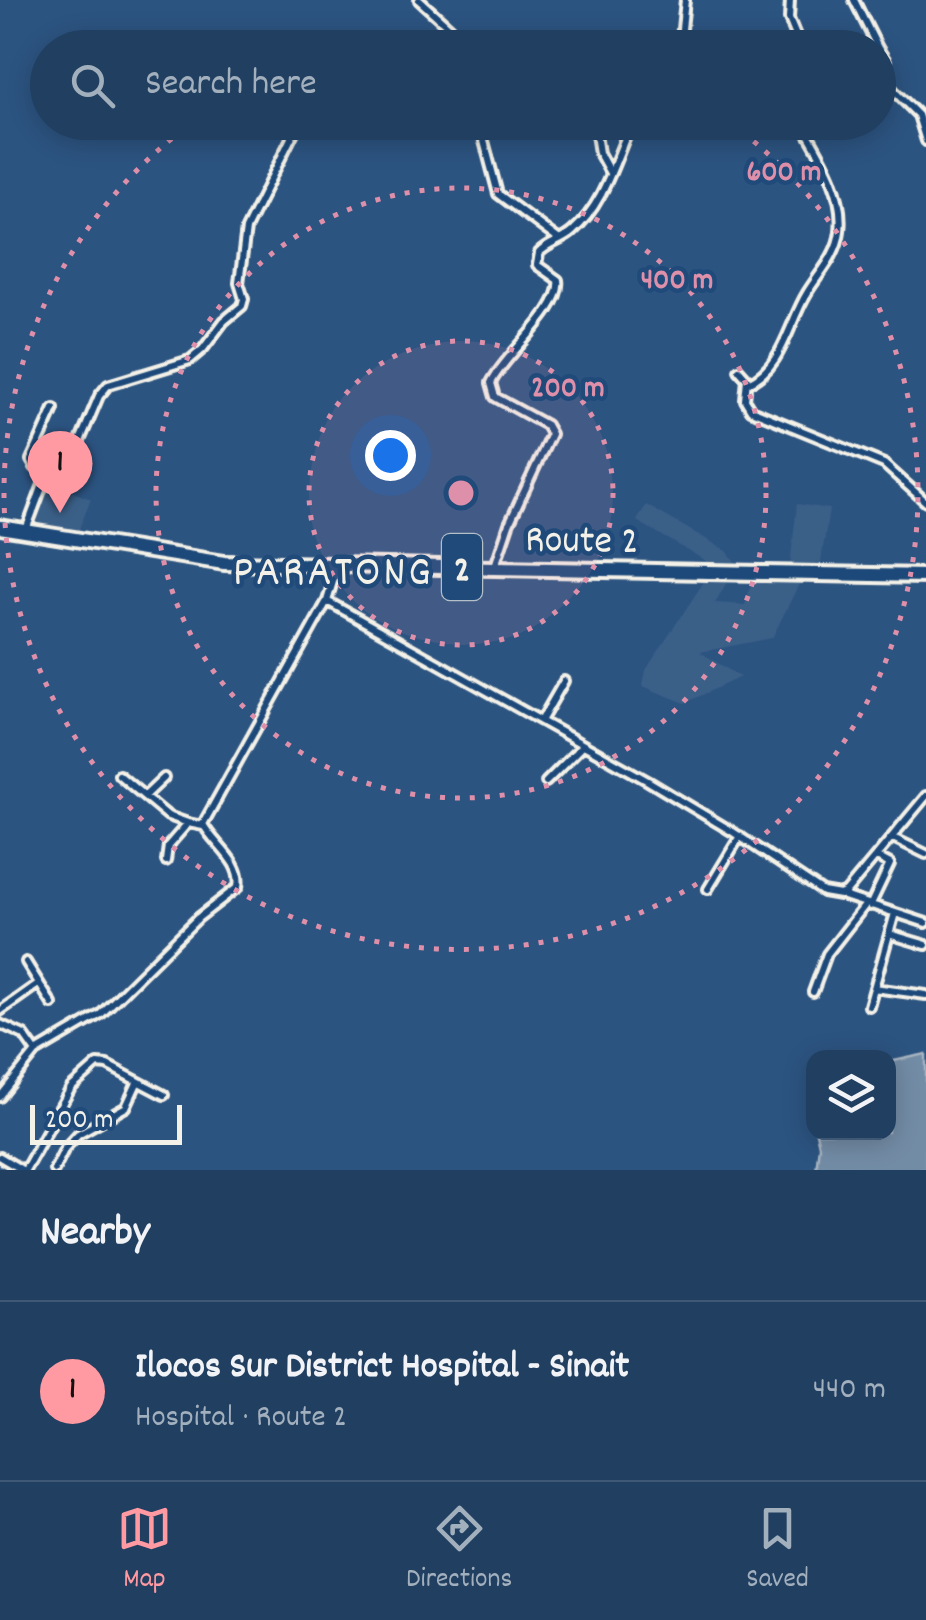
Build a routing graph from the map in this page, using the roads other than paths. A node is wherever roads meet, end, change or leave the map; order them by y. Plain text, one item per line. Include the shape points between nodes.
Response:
1 (419, 0) edge
2 (694, 0) edge
3 (790, 0) edge
4 (854, 0) edge
5 (684, 3) edge
6 (450, 28) joint
7 (447, 30) edge
8 (682, 30) edge
9 (794, 30) edge
10 (869, 30) edge
11 (896, 93) edge
12 (289, 140) edge
13 (484, 140) edge
14 (598, 140) edge
15 (625, 140) edge
16 (811, 140) edge
17 (926, 141) edge
18 (611, 174) junction
19 (558, 240) junction
20 (739, 370) dead end
21 (748, 383) junction
22 (54, 409) dead end
23 (47, 480) junction
24 (926, 502) edge
25 (0, 526) edge
26 (26, 531) junction
27 (338, 565) junction
28 (494, 567) junction
29 (926, 576) edge
30 (327, 601) junction
31 (564, 681) dead end
32 (540, 721) junction
33 (583, 745) junction
34 (119, 775) dead end
35 (164, 778) dead end
36 (546, 782) dead end
37 (144, 796) junction
38 (926, 796) edge
39 (188, 822) junction
40 (203, 826) junction
41 (740, 836) junction
42 (893, 838) junction
43 (926, 854) edge
44 (877, 857) junction
45 (166, 861) dead end
46 (708, 889) dead end
47 (842, 895) junction
48 (868, 905) junction
49 (896, 914) junction
50 (926, 923) edge
51 (890, 934) junction
52 (926, 945) edge
53 (26, 962) dead end
54 (38, 984) junction
55 (874, 988) junction
56 (812, 992) dead end
57 (926, 995) edge
58 (52, 1004) dead end
59 (869, 1006) dead end
60 (0, 1012) edge
61 (0, 1024) edge
62 (36, 1052) junction
63 (136, 1083) junction
64 (164, 1095) dead end
65 (0, 1098) edge
66 (0, 1157) edge
67 (24, 1170) edge
68 (54, 1170) edge

1 - 6 street
2 - 5 street
3 - 9 street
4 - 10 street
5 - 8 street
6 - 7 street
11 - 17 street via 918,115
12 - 23 street via 246,229 242,306 190,360 108,384 66,474
13 - 19 street via 498,194
14 - 18 street
15 - 18 street
16 - 21 street via 830,173 839,234 777,354
18 - 19 street via 587,216
19 - 28 street via 536,260 558,280 558,292 490,383 495,397 546,425 550,434
20 - 21 street
21 - 24 street via 745,400 753,411 884,464
22 - 23 street via 31,460
23 - 26 street
25 - 26 highway, Route 2 / 2
26 - 27 highway, Route 2 / 2 via 197,560
27 - 28 highway, Route 2 / 2
27 - 30 street
28 - 29 highway, Route 2 / 2
30 - 32 street
30 - 40 street
31 - 32 street
32 - 33 street
33 - 36 street
33 - 41 street
34 - 37 street
35 - 37 street
37 - 39 street via 168,816
38 - 42 street
39 - 40 street
39 - 45 street via 168,846
40 - 62 street via 232,862 238,887 101,1014
41 - 46 street
41 - 47 street via 823,892
42 - 43 street
42 - 44 street
44 - 47 street
44 - 48 street via 890,864
47 - 48 street
48 - 49 street
48 - 56 street via 827,954
49 - 50 street
49 - 51 street
51 - 52 street
51 - 55 street
53 - 54 street
54 - 58 street
54 - 60 street
55 - 57 street
55 - 59 street
61 - 62 street via 29,1039
62 - 65 street
63 - 64 street
63 - 67 street via 104,1064 94,1068 71,1088
63 - 68 street via 126,1107 78,1134
66 - 67 street

